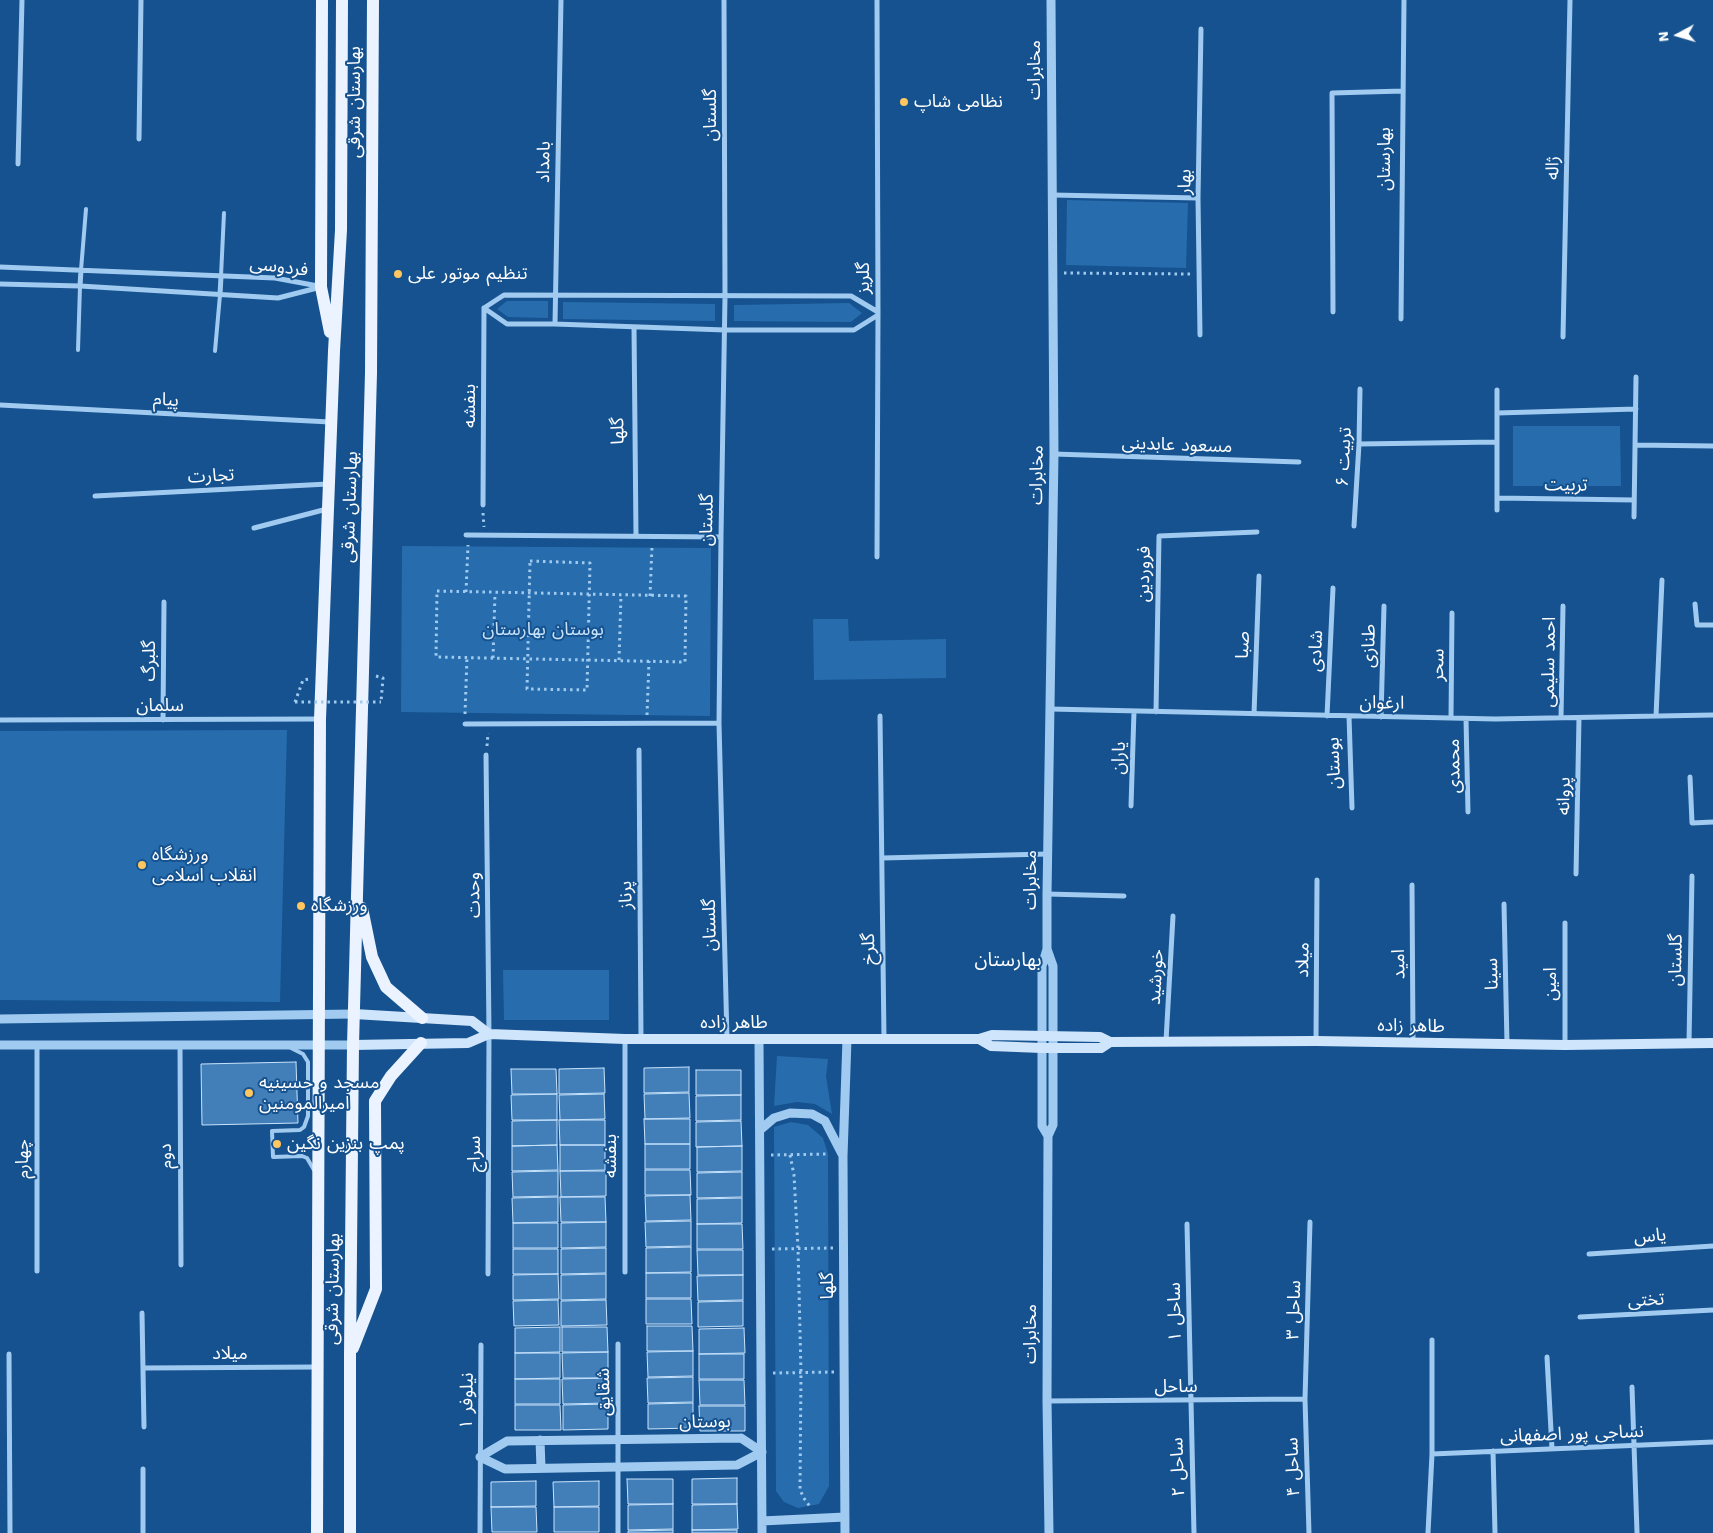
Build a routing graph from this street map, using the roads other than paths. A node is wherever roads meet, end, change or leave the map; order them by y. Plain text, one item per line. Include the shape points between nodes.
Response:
1 (22, 0) edge
2 (141, 0) edge
3 (322, 0) edge
4 (342, 0) edge
5 (373, 0) edge
6 (561, 0) edge
7 (724, 0) edge
8 (877, 0) edge
9 (1051, 0) edge
10 (1404, 0) edge
11 (1570, 0) edge
12 (1202, 29) dead end
13 (1403, 91) junction
14 (139, 139) dead end
15 (18, 164) dead end
16 (1053, 195) junction
17 (1198, 198) junction
18 (86, 209) dead end
19 (224, 213) dead end
20 (0, 268) edge
21 (81, 270) junction
22 (221, 276) junction
23 (0, 284) edge
24 (80, 286) junction
25 (321, 287) junction
26 (220, 295) junction
27 (556, 295) junction
28 (725, 297) junction
29 (484, 308) junction
30 (1333, 312) dead end
31 (878, 314) junction
32 (1401, 319) dead end
33 (555, 324) junction
34 (634, 327) junction
35 (724, 330) junction
36 (1200, 335) dead end
37 (1563, 337) dead end
38 (78, 350) dead end
39 (215, 351) dead end
40 (334, 351) junction
41 (1636, 377) dead end
42 (1360, 389) dead end
43 (1497, 390) dead end
44 (0, 405) edge
45 (1636, 409) junction
46 (1497, 413) junction
47 (331, 422) junction
48 (1497, 442) junction
49 (1359, 444) junction
50 (1634, 446) junction
51 (1713, 446) edge
52 (1054, 454) junction
53 (1299, 462) dead end
54 (329, 484) junction
55 (95, 496) dead end
56 (1497, 498) junction
57 (1634, 500) junction
58 (483, 505) road end
59 (328, 509) junction
60 (1497, 510) dead end
61 (1634, 518) dead end
62 (1354, 526) dead end
63 (254, 528) dead end
64 (1258, 532) dead end
65 (466, 535) dead end
66 (636, 536) junction
67 (720, 537) junction
68 (877, 557) dead end
69 (1259, 576) dead end
70 (1662, 580) dead end
71 (1333, 588) dead end
72 (164, 602) dead end
73 (1695, 604) dead end
74 (1384, 606) dead end
75 (1563, 606) dead end
76 (1452, 613) dead end
77 (1713, 625) edge
78 (1050, 709) junction
79 (1134, 711) junction
80 (1156, 712) junction
81 (1254, 714) junction
82 (1713, 715) edge
83 (880, 716) dead end
84 (1327, 716) junction
85 (1349, 716) junction
86 (1656, 716) junction
87 (1381, 717) junction
88 (1450, 718) junction
89 (1561, 718) junction
90 (1579, 718) junction
91 (1466, 719) junction
92 (0, 720) edge
93 (163, 720) junction
94 (320, 720) junction
95 (719, 723) junction
96 (465, 724) dead end
97 (638, 750) dead end
98 (486, 755) road end
99 (1690, 777) dead end
100 (1131, 806) dead end
101 (1352, 808) dead end
102 (1468, 812) dead end
103 (1713, 822) edge
104 (1048, 854) junction
105 (882, 858) junction
106 (1576, 874) dead end
107 (1692, 876) dead end
108 (1317, 880) dead end
109 (1412, 885) dead end
110 (357, 886) junction
111 (1047, 894) junction
112 (1124, 896) dead end
113 (1504, 904) dead end
114 (1173, 916) dead end
115 (1565, 923) dead end
116 (1048, 949) junction
117 (319, 1014) junction
118 (354, 1014) junction
119 (422, 1018) junction
120 (0, 1019) edge
121 (489, 1034) junction
122 (1042, 1036) junction
123 (1053, 1036) junction
124 (625, 1039) junction
125 (641, 1039) junction
126 (847, 1039) junction
127 (884, 1039) junction
128 (978, 1039) junction
129 (727, 1040) junction
130 (759, 1040) junction
131 (1166, 1041) junction
132 (1316, 1041) junction
133 (1110, 1042) junction
134 (1414, 1042) junction
135 (421, 1043) junction
136 (1507, 1044) junction
137 (1688, 1044) junction
138 (1712, 1044) edge
139 (0, 1045) edge
140 (282, 1045) junction
141 (319, 1045) junction
142 (353, 1045) junction
143 (1565, 1045) junction
144 (37, 1046) junction
145 (180, 1046) junction
146 (1042, 1048) junction
147 (1053, 1049) junction
148 (760, 1130) junction
149 (1048, 1136) junction
150 (843, 1156) junction
151 (318, 1179) junction
152 (1310, 1222) dead end
153 (1186, 1224) dead end
154 (1713, 1246) edge
155 (1589, 1254) dead end
156 (181, 1265) dead end
157 (37, 1271) dead end
158 (625, 1272) dead end
159 (488, 1274) dead end
160 (1713, 1310) edge
161 (142, 1313) dead end
162 (1580, 1317) dead end
163 (1432, 1340) dead end
164 (618, 1344) dead end
165 (481, 1345) dead end
166 (9, 1354) dead end
167 (350, 1354) junction
168 (1547, 1357) dead end
169 (318, 1367) junction
170 (143, 1368) junction
171 (1632, 1387) dead end
172 (1305, 1399) junction
173 (1190, 1400) junction
174 (1047, 1401) junction
175 (144, 1428) dead end
176 (540, 1440) junction
177 (619, 1440) junction
178 (1713, 1442) edge
179 (1635, 1446) junction
180 (1552, 1449) junction
181 (1493, 1451) junction
182 (762, 1452) junction
183 (1432, 1454) junction
184 (480, 1457) junction
185 (619, 1467) junction
186 (541, 1468) junction
187 (143, 1470) dead end
188 (845, 1517) junction
189 (762, 1521) junction
190 (1637, 1532) dead end
191 (10, 1533) edge
192 (143, 1533) edge
193 (318, 1533) edge
194 (350, 1533) edge
195 (480, 1533) edge
196 (618, 1533) edge
197 (762, 1533) edge
198 (845, 1533) edge
199 (1049, 1533) edge
200 (1194, 1533) edge
201 (1309, 1533) edge
202 (1428, 1533) edge
203 (1495, 1533) edge

1 - 15 street
2 - 14 street
3 - 25 main road, بهارستان شرقی
4 - 40 main road, بهارستان شرقی via 341,230
5 - 110 main road, بهارستان شرقی via 371,373
6 - 27 street, بامداد
7 - 28 street, گلستان
8 - 31 street, گلریز
9 - 16 street, مخابرات
10 - 13 street, بهارستان
11 - 37 street, ژاله
12 - 17 street, بهار
13 - 30 street via 1332,93
13 - 32 street, بهارستان
16 - 17 street
16 - 52 street, مخابرات
17 - 36 street, بهار
18 - 21 lane
19 - 22 lane
20 - 21 street, فردوسی
21 - 22 street, فردوسی
21 - 24 street
22 - 25 street, فردوسی via 276,278
22 - 26 street
23 - 24 street, فردوسی
24 - 26 street, فردوسی
24 - 38 lane
25 - 26 street, فردوسی via 278,298
25 - 40 main road, بهارستان شرقی
26 - 39 lane
27 - 28 street
27 - 29 street via 504,295
27 - 33 street, بامداد
28 - 31 street via 851,296
28 - 35 street, گلستان
29 - 33 street via 507,324
29 - 58 street, بنفشه
31 - 35 street via 854,330
31 - 68 street, گلریز
33 - 34 street
34 - 35 street
34 - 66 street, گلها
35 - 67 street, گلستان
40 - 47 main road, بهارستان شرقی
41 - 45 street
42 - 49 street, تربیت ۶
43 - 46 street
44 - 47 street, پیام
45 - 46 street
45 - 50 street
46 - 48 street
47 - 54 main road, بهارستان شرقی
48 - 49 street
48 - 56 street
49 - 62 street, تربیت ۶
50 - 51 street
50 - 57 street
52 - 53 street, مسعود عابدینی
52 - 78 street, مخابرات
54 - 55 street, تجارت
54 - 59 main road, بهارستان شرقی
56 - 57 street, تربیت
56 - 60 street
57 - 61 street
59 - 63 street
59 - 94 main road, بهارستان شرقی
64 - 80 street, فروردین via 1159,536
65 - 66 street
66 - 67 street
67 - 95 street, گلستان
69 - 81 street, صبا
70 - 86 street
71 - 84 street, شادی
72 - 93 street, گلبرگ
73 - 77 street via 1697,625
74 - 87 street, طنازی
75 - 89 street, احمد سلیمی
76 - 88 street, سحر
78 - 79 street, ارغوان
78 - 104 street, مخابرات
79 - 80 street, ارغوان
79 - 100 street, یاران
80 - 81 street, ارغوان
81 - 84 street, ارغوان
82 - 86 street, ارغوان
83 - 105 street, گلرخ
84 - 85 street, ارغوان
85 - 87 street, ارغوان
85 - 101 street, بوستان
86 - 90 street, ارغوان
87 - 88 street, ارغوان
88 - 91 street, ارغوان
89 - 90 street, ارغوان
89 - 91 street, ارغوان
90 - 106 street, پروانه
91 - 102 street, محمدی
92 - 93 street, سلمان
93 - 94 street, سلمان
94 - 117 main road, بهارستان شرقی
95 - 96 street
95 - 129 street, گلستان
97 - 125 street, پرناز
98 - 121 street, وحدت
99 - 103 street via 1692,822
104 - 105 street
104 - 111 street, مخابرات
105 - 127 street, گلرخ
107 - 137 street, گلستان
108 - 132 street, میلاد
109 - 134 street, امید
110 - 118 main road, بهارستان شرقی
110 - 119 main road via 372,956 386,987
111 - 112 street
111 - 116 street, مخابرات
113 - 136 street, سینا
114 - 131 street, خورشید
115 - 143 street, امین
116 - 122 street, مخابرات via 1042,966
116 - 123 street, مخابرات via 1053,966
117 - 118 street
117 - 120 street
117 - 141 main road
118 - 119 main road
118 - 142 main road
119 - 121 main road via 472,1021
121 - 124 main road, طاهر زاده
121 - 135 main road, طاهر زاده via 468,1043
121 - 159 street, سراج
122 - 123 main road, طاهر زاده
122 - 128 main road, طاهر زاده via 992,1035
122 - 146 street, مخابرات
123 - 133 main road, طاهر زاده via 1100,1037
123 - 147 street, مخابرات
124 - 125 main road, طاهر زاده
124 - 158 street, بنفشه
125 - 129 main road, طاهر زاده
126 - 127 main road, طاهر زاده
126 - 130 main road, طاهر زاده
126 - 150 street, گلها
127 - 128 main road, طاهر زاده
128 - 146 main road, طاهر زاده via 991,1046
129 - 130 main road, طاهر زاده
130 - 148 street
131 - 132 main road, طاهر زاده
131 - 133 main road, طاهر زاده
132 - 134 main road, طاهر زاده
133 - 147 main road, طاهر زاده via 1101,1048
134 - 136 main road, طاهر زاده
135 - 142 main road, طاهر زاده
135 - 167 main road via 391,1076 375,1101 376,1289
136 - 143 main road, طاهر زاده
137 - 138 main road, طاهر زاده
137 - 143 main road, طاهر زاده
139 - 144 street
140 - 141 street
140 - 145 street
140 - 151 lane via 297,1050 308,1062 308,1116 300,1130 272,1132 273,1157 307,1158
141 - 142 street
141 - 151 main road, بهارستان شرقی
142 - 167 main road, بهارستان شرقی
144 - 145 street
144 - 157 street, چهارم
145 - 156 street, دوم
146 - 147 main road, طاهر زاده
146 - 149 street, مخابرات via 1042,1126
147 - 149 street, مخابرات via 1053,1125
148 - 150 street via 774,1118 790,1112 812,1114 825,1121
148 - 182 street
149 - 174 street, مخابرات
150 - 188 street, گلها
151 - 169 main road, بهارستان شرقی
152 - 172 street, ساحل ۳
153 - 173 street, ساحل ۱
154 - 155 street, یاس
160 - 162 street, تختی
161 - 170 street
163 - 183 street
164 - 177 street, شقایق
165 - 184 street, نیلوفر ۱
166 - 191 street
167 - 194 main road, بهارستان شرقی
168 - 180 street
169 - 170 street, میلاد
169 - 193 main road, بهارستان شرقی
170 - 175 street
171 - 179 street
172 - 173 street, ساحل
172 - 201 street, ساحل ۴
173 - 174 street, ساحل
173 - 200 street, ساحل ۲
174 - 199 street, مخابرات
176 - 177 street, بوستان
176 - 184 street, بوستان via 507,1441
176 - 186 street
177 - 182 street, بوستان via 741,1438
177 - 185 street, شقایق
178 - 179 street, نساجی پور اصفهانی
179 - 180 street, نساجی پور اصفهانی
179 - 190 street
180 - 181 street, نساجی پور اصفهانی
181 - 183 street, نساجی پور اصفهانی
181 - 203 street
182 - 185 street via 737,1466
182 - 189 street
183 - 202 street
184 - 186 street via 505,1469
184 - 195 street, نیلوفر ۱
185 - 186 street
185 - 196 street, شقایق
187 - 192 street
188 - 189 street
188 - 198 street, گلها
189 - 197 street

